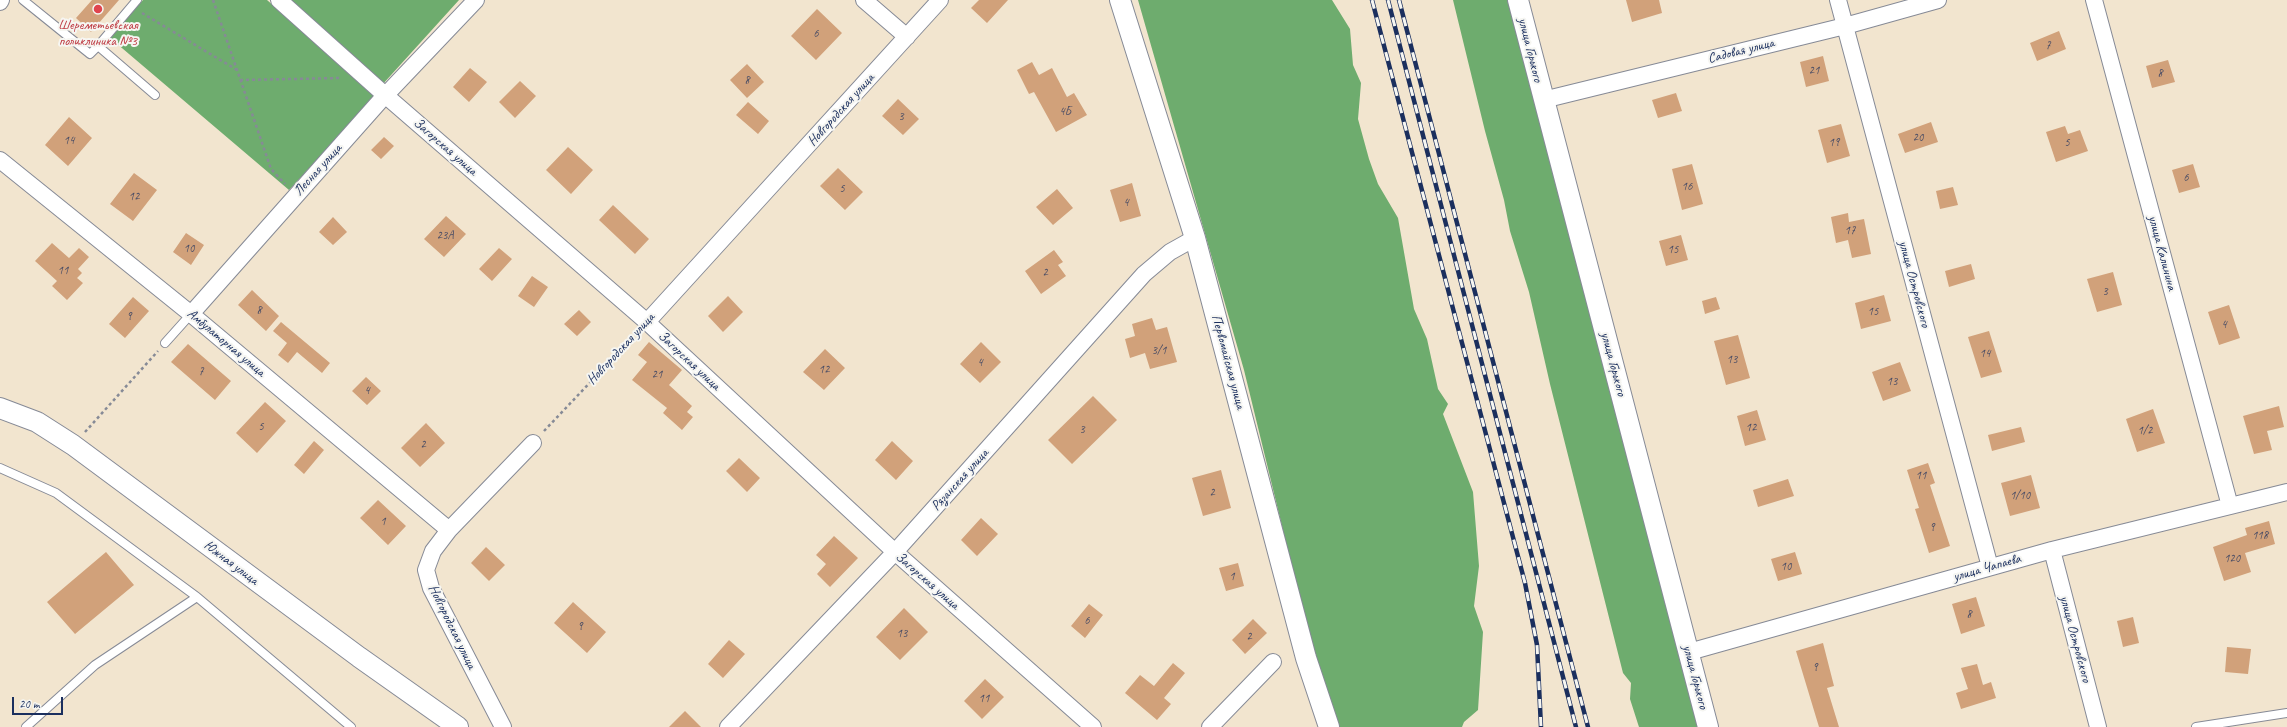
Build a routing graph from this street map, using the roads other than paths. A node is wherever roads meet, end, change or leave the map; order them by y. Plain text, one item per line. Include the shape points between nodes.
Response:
1 (23, 0) edge
2 (137, 0) edge
3 (279, 0) edge
4 (476, 0) edge
5 (864, 0) edge
6 (940, 0) edge
7 (1120, 0) edge
8 (1518, 0) edge
9 (1838, 0) edge
10 (1938, 0) edge
11 (2094, 0) edge
12 (1845, 26) junction
13 (907, 37) junction
14 (98, 46) junction
15 (155, 95) dead end
16 (385, 95) junction
17 (1543, 100) junction
18 (0, 160) edge
19 (1195, 238) junction
20 (191, 314) junction
21 (647, 322) junction
22 (165, 343) road end
23 (0, 408) edge
24 (532, 443) road end
25 (0, 468) edge
26 (2287, 492) edge
27 (2230, 506) junction
28 (449, 530) junction
29 (2052, 550) junction
30 (895, 552) junction
31 (1990, 567) junction
32 (197, 597) junction
33 (1689, 652) junction
34 (1273, 662) dead end
35 (2287, 713) edge
36 (26, 727) edge
37 (351, 727) edge
38 (458, 727) edge
39 (503, 727) edge
40 (728, 727) edge
41 (1094, 727) edge
42 (1210, 727) edge
43 (1329, 727) edge
44 (1708, 727) edge
45 (2098, 727) edge
46 (2196, 727) edge

1 - 14 lane via 90,54
2 - 14 lane
3 - 16 street, Загорская улица
4 - 16 street, Лесная улица
5 - 13 street
6 - 13 street, Новгородская улица
7 - 19 street, Первомайская улица
8 - 17 street, улица Горького
9 - 12 street, улица Островского
10 - 12 street, Садовая улица
11 - 27 street, улица Калинина
12 - 17 street, Садовая улица
12 - 31 street, улица Островского
13 - 21 street, Новгородская улица
14 - 15 lane
16 - 20 street, Лесная улица
16 - 21 street, Загорская улица
17 - 33 street, улица Горького
18 - 20 street, Амбулаторная улица
19 - 30 street, Рязанская улица via 1170,252 1144,274
19 - 43 street, Первомайская улица via 1306,658
20 - 22 lane, Лесная улица
20 - 28 street, Амбулаторная улица
21 - 30 street, Загорская улица
23 - 38 street, Южная улица via 37,422 73,445 359,657
24 - 28 street, Новгородская улица
25 - 32 lane via 56,493
26 - 27 street, улица Чапаева
27 - 29 street, улица Чапаева
28 - 39 street, Новгородская улица via 433,551 426,570 431,588
29 - 31 street, улица Чапаева
29 - 45 street, улица Островского
30 - 40 street, Рязанская улица
30 - 41 street, Загорская улица
31 - 33 street, улица Чапаева
32 - 36 lane via 95,665
32 - 37 lane
33 - 44 street, улица Горького
34 - 42 street
35 - 46 lane

